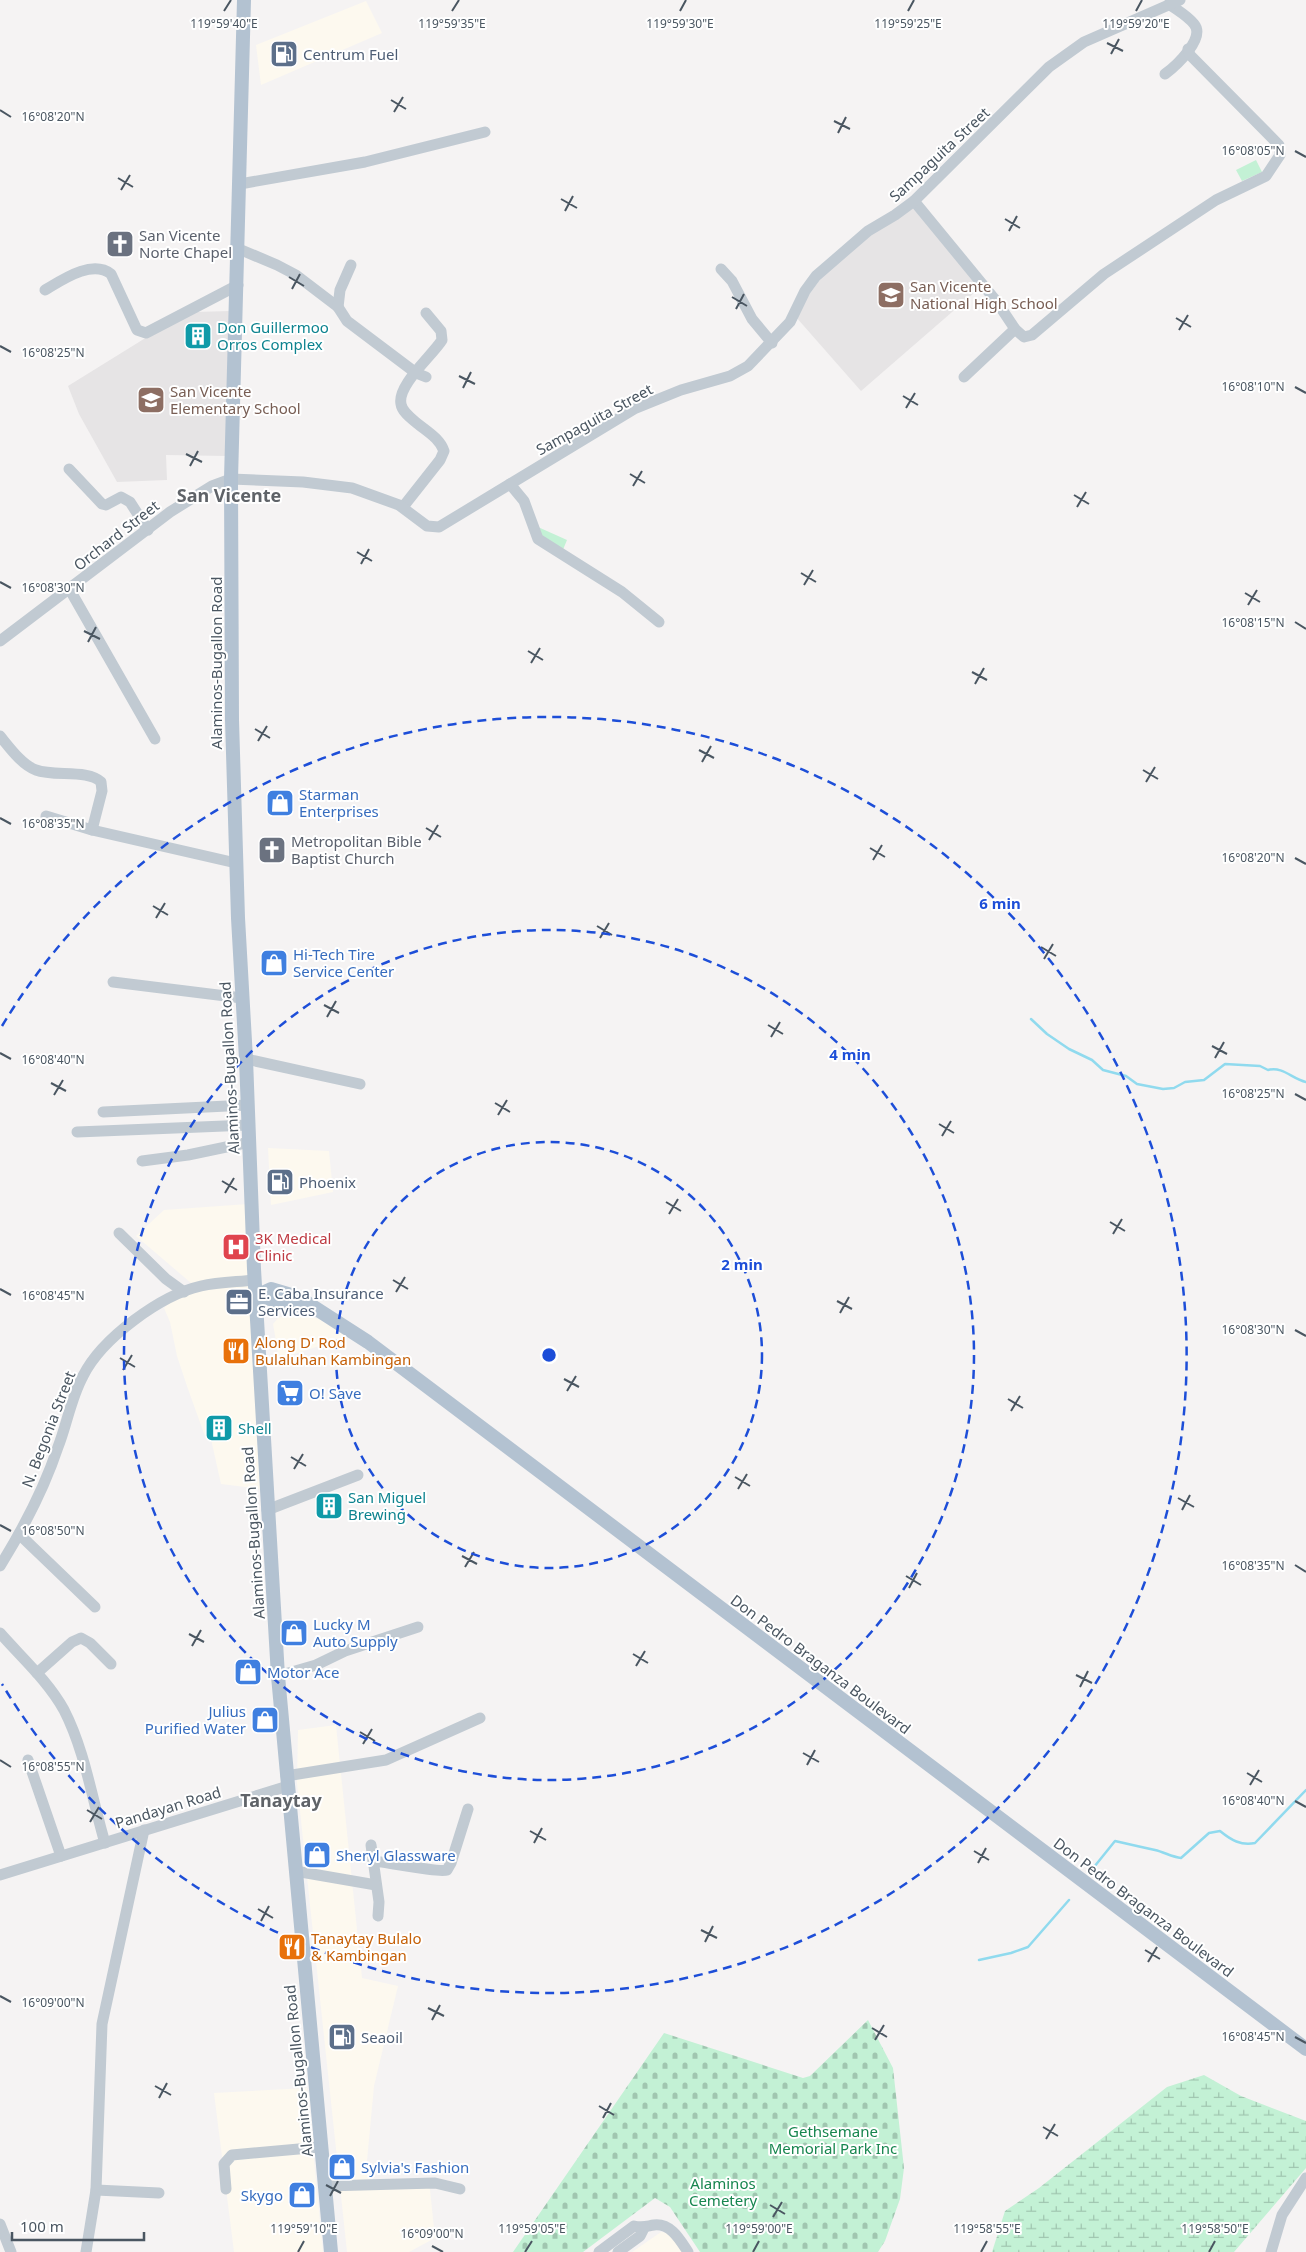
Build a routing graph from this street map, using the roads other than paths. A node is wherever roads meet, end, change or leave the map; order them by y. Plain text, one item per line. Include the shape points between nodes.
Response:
1 (244, 0) edge
2 (1175, 2) edge
3 (1188, 49) junction
4 (1165, 74) dead end
5 (485, 132) dead end
6 (240, 184) junction
7 (914, 201) junction
8 (239, 249) junction
9 (351, 265) dead end
10 (721, 269) dead end
11 (238, 285) junction
12 (45, 290) dead end
13 (338, 307) junction
14 (426, 313) dead end
15 (1015, 329) junction
16 (772, 343) junction
17 (421, 375) junction
18 (964, 377) dead end
19 (69, 469) dead end
20 (231, 479) junction
21 (510, 484) junction
22 (403, 508) junction
23 (148, 530) junction
24 (70, 590) junction
25 (659, 622) dead end
26 (0, 641) edge
27 (0, 736) edge
28 (155, 739) dead end
29 (46, 816) dead end
30 (92, 830) junction
31 (236, 863) junction
32 (113, 982) dead end
33 (242, 998) junction
34 (246, 1059) junction
35 (360, 1084) dead end
36 (248, 1105) junction
37 (103, 1112) dead end
38 (249, 1125) junction
39 (77, 1132) dead end
40 (250, 1142) junction
41 (142, 1161) dead end
42 (118, 1233) dead end
43 (254, 1275) junction
44 (184, 1292) junction
45 (256, 1296) junction
46 (293, 1301) junction
47 (258, 1328) junction
48 (358, 1475) dead end
49 (267, 1510) junction
50 (19, 1534) junction
51 (0, 1566) edge
52 (95, 1607) dead end
53 (418, 1628) dead end
54 (0, 1633) edge
55 (111, 1664) dead end
56 (37, 1673) junction
57 (278, 1676) junction
58 (480, 1718) dead end
59 (28, 1760) dead end
60 (287, 1781) junction
61 (468, 1810) dead end
62 (144, 1830) junction
63 (105, 1842) junction
64 (371, 1844) dead end
65 (61, 1856) junction
66 (373, 1861) junction
67 (295, 1871) junction
68 (0, 1875) edge
69 (376, 1885) junction
70 (378, 1916) dead end
71 (1306, 2049) edge
72 (321, 2147) junction
73 (1306, 2178) edge
74 (326, 2186) junction
75 (226, 2189) dead end
76 (460, 2189) dead end
77 (96, 2190) junction
78 (159, 2193) dead end
79 (0, 2224) edge
80 (642, 2232) junction
81 (11, 2252) edge
82 (86, 2252) edge
83 (331, 2252) edge
84 (599, 2252) edge
85 (618, 2252) edge
86 (688, 2252) edge
87 (1271, 2252) edge

1 - 6 main road, Alaminos-Bugallon Road
2 - 3 street via 1195,24 1197,37
2 - 7 street, Sampaguita Street via 1084,42 1049,67
3 - 4 street via 1176,66
3 - 15 street via 1190,55 1279,145 1280,155 1273,167 1266,176 1216,200 1104,274 1032,335 1024,337
5 - 6 street via 365,162
6 - 8 main road, Alaminos-Bugallon Road
7 - 15 street
7 - 16 street, Sampaguita Street via 868,231 816,276 790,322
8 - 11 main road, Alaminos-Bugallon Road
8 - 13 street via 296,275
9 - 13 street via 340,290
10 - 16 street via 732,281 752,319
11 - 12 street via 146,334 137,330 111,274 103,269 93,268 75,274
11 - 20 main road, Alaminos-Bugallon Road
13 - 17 street via 347,321
14 - 17 street via 441,331 442,340
15 - 18 street
16 - 21 street, Sampaguita Street via 748,366 730,376 649,402
17 - 22 street via 404,390 401,405 444,451
19 - 23 street via 102,504 121,497 127,499
20 - 22 street, Sampaguita Street via 352,488 390,500
20 - 23 street, Orchard Street via 185,502
20 - 31 main road, Alaminos-Bugallon Road
21 - 22 street, Sampaguita Street via 439,527 427,526
21 - 25 street via 524,501 538,539 622,592
23 - 24 street, Orchard Street
24 - 26 street, Orchard Street
24 - 28 street
27 - 30 street via 24,762 37,770 89,775 100,782 102,791
29 - 30 street
30 - 31 street
31 - 33 main road, Alaminos-Bugallon Road
32 - 33 street
33 - 34 main road, Alaminos-Bugallon Road
34 - 35 street
34 - 36 main road, Alaminos-Bugallon Road
36 - 37 street
36 - 38 main road, Alaminos-Bugallon Road
38 - 39 street
38 - 40 main road, Alaminos-Bugallon Road
40 - 41 street
40 - 43 main road, Alaminos-Bugallon Road
42 - 44 street
43 - 44 street, N. Begonia Street
43 - 45 main road, Alaminos-Bugallon Road
43 - 46 main road
44 - 50 street, N. Begonia Street via 125,1328 106,1344 84,1374 45,1482
45 - 46 main road, Don Pedro Braganza Boulevard
45 - 47 main road, Alaminos-Bugallon Road
46 - 47 main road via 273,1308 264,1315
46 - 71 main road, Don Pedro Braganza Boulevard via 313,1308 368,1342
47 - 49 main road, Alaminos-Bugallon Road
48 - 49 street
49 - 57 main road, Alaminos-Bugallon Road
50 - 51 street, N. Begonia Street
50 - 52 street
53 - 57 street
54 - 56 street
55 - 56 street via 81,1638
56 - 63 street via 64,1710 75,1735
57 - 60 main road, Alaminos-Bugallon Road
58 - 60 street, Pandayan Road via 386,1760
59 - 65 street
60 - 62 street, Pandayan Road
60 - 67 main road, Alaminos-Bugallon Road
61 - 66 street via 447,1870
62 - 63 street, Pandayan Road
62 - 77 street via 102,2024
63 - 65 street, Pandayan Road
64 - 66 street
65 - 68 street, Pandayan Road
66 - 69 street
67 - 69 street
67 - 72 main road, Alaminos-Bugallon Road
69 - 70 street
72 - 74 main road, Alaminos-Bugallon Road
72 - 75 street via 232,2155 224,2164
73 - 87 street via 1282,2215
74 - 76 street via 435,2183
74 - 83 main road, Alaminos-Bugallon Road
77 - 78 street
77 - 82 street
79 - 81 street
80 - 84 street via 634,2226
80 - 85 street
80 - 86 street via 653,2226 667,2228

